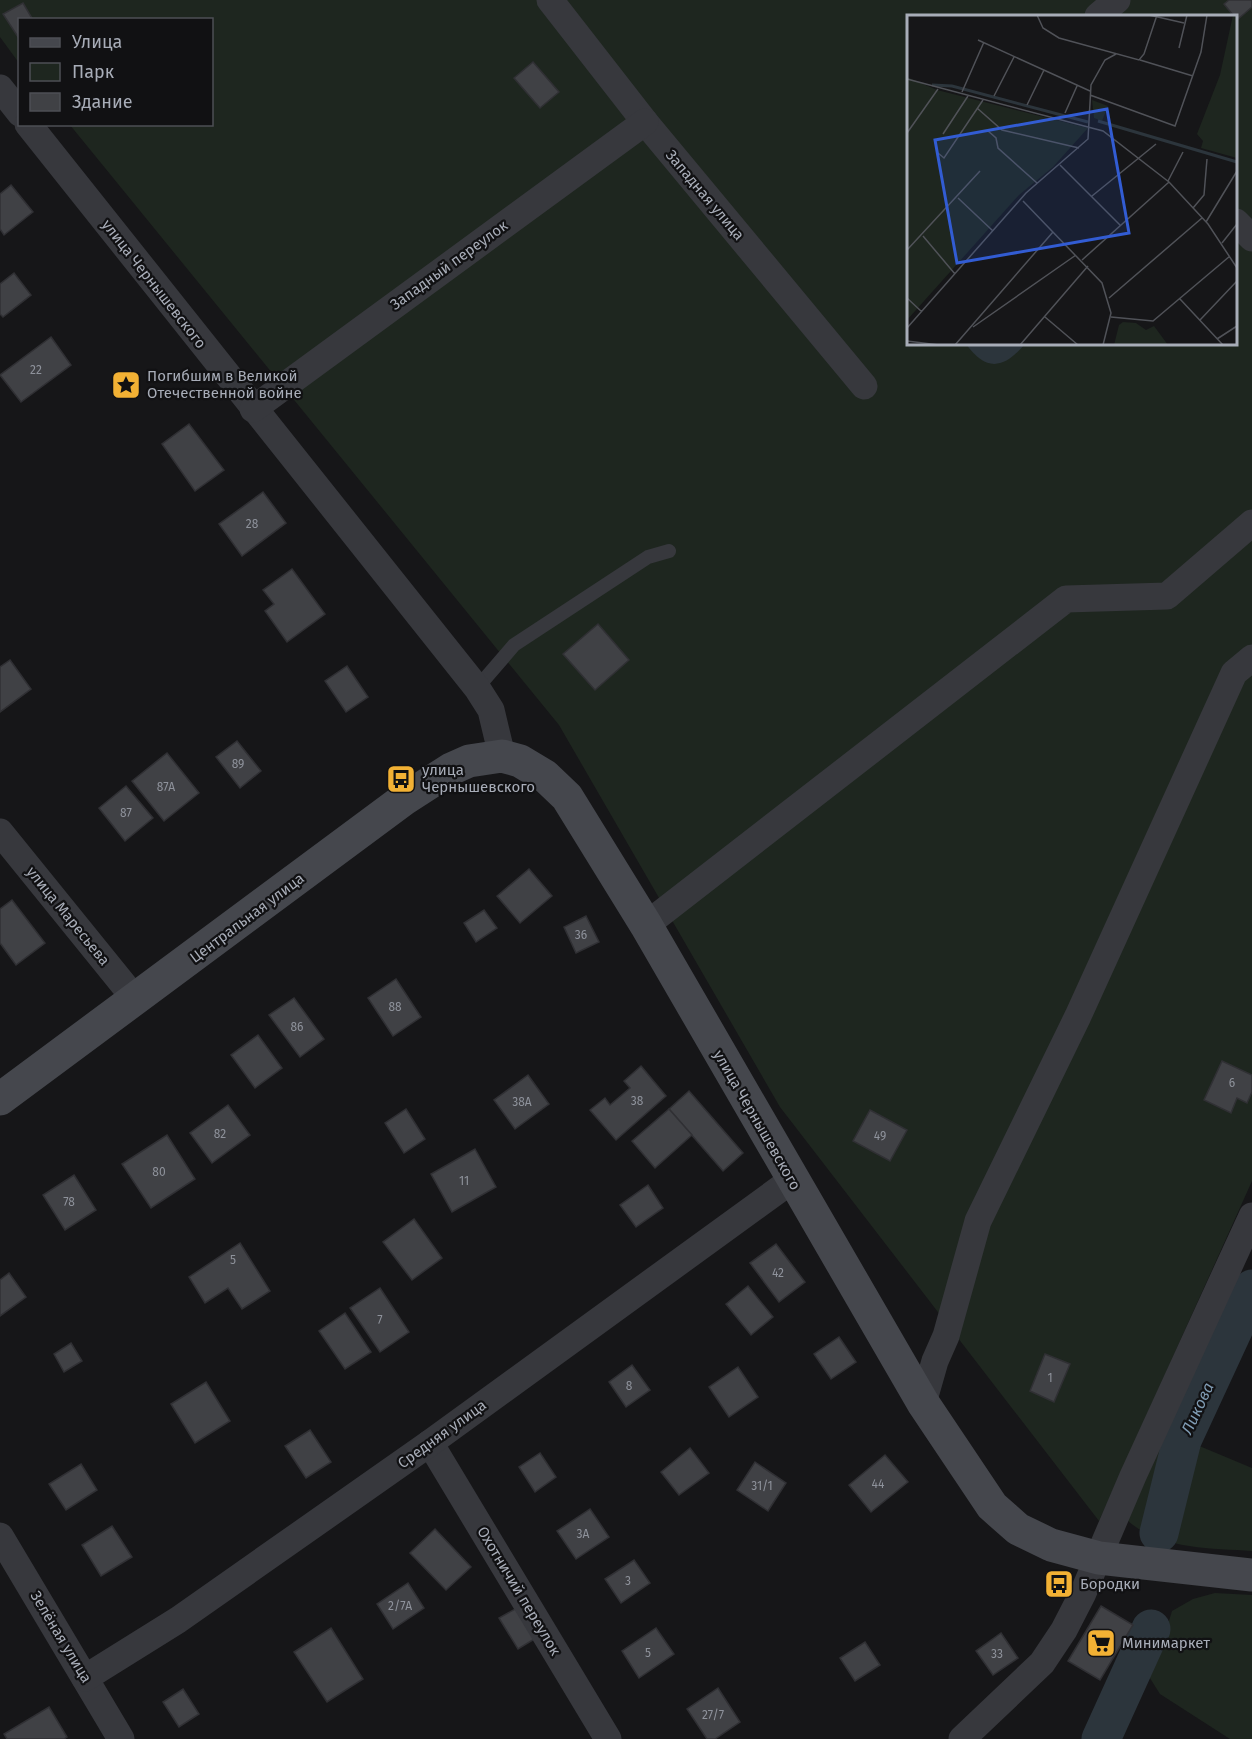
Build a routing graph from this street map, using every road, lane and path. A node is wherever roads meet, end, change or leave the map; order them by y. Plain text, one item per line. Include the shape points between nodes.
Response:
1 (550, 0) edge
2 (1117, 0) edge
3 (1099, 15) edge
4 (0, 88) edge
5 (18, 110) edge
6 (645, 122) junction
7 (30, 126) edge
8 (1237, 223) edge
9 (1252, 238) edge
10 (864, 386) dead end
11 (253, 409) junction
12 (1252, 523) edge
13 (669, 550) dead end
14 (1252, 658) edge
15 (477, 688) junction
16 (502, 756) junction
17 (0, 832) edge
18 (646, 925) junction
19 (136, 1000) junction
20 (0, 1099) edge
21 (792, 1180) junction
22 (1252, 1216) edge
23 (923, 1403) junction
24 (430, 1443) junction
25 (0, 1536) edge
26 (1099, 1558) junction
27 (1252, 1575) edge
28 (85, 1678) junction
29 (121, 1739) edge
30 (609, 1739) edge
31 (962, 1739) edge

1 - 6 street, Западная улица
2 - 3 street
4 - 5 street
6 - 10 street, Западная улица
6 - 11 street, Западный переулок
7 - 11 street, улица Чернышевского
8 - 9 street
11 - 15 street, улица Чернышевского
12 - 18 street via 1167,596 1066,599
13 - 15 lane via 648,557 514,645
14 - 23 street via 1234,673 978,1221
15 - 16 street, улица Чернышевского via 491,710
16 - 18 street, улица Чернышевского via 520,761 544,776 567,797
16 - 19 street, Центральная улица via 469,761 451,769 403,800
17 - 19 street, улица Маресьева
18 - 21 street, улица Чернышевского
19 - 20 street, Центральная улица
21 - 23 street, улица Чернышевского
21 - 24 street, Средняя улица
22 - 26 street
23 - 26 street, улица Чернышевского via 992,1506 1018,1529 1052,1545
24 - 28 street, Средняя улица via 178,1620
24 - 30 street, Охотничий переулок
25 - 28 street, Зелёная улица
26 - 27 street, улица Чернышевского
26 - 31 street via 1074,1612 1042,1663
28 - 29 street, Зелёная улица

